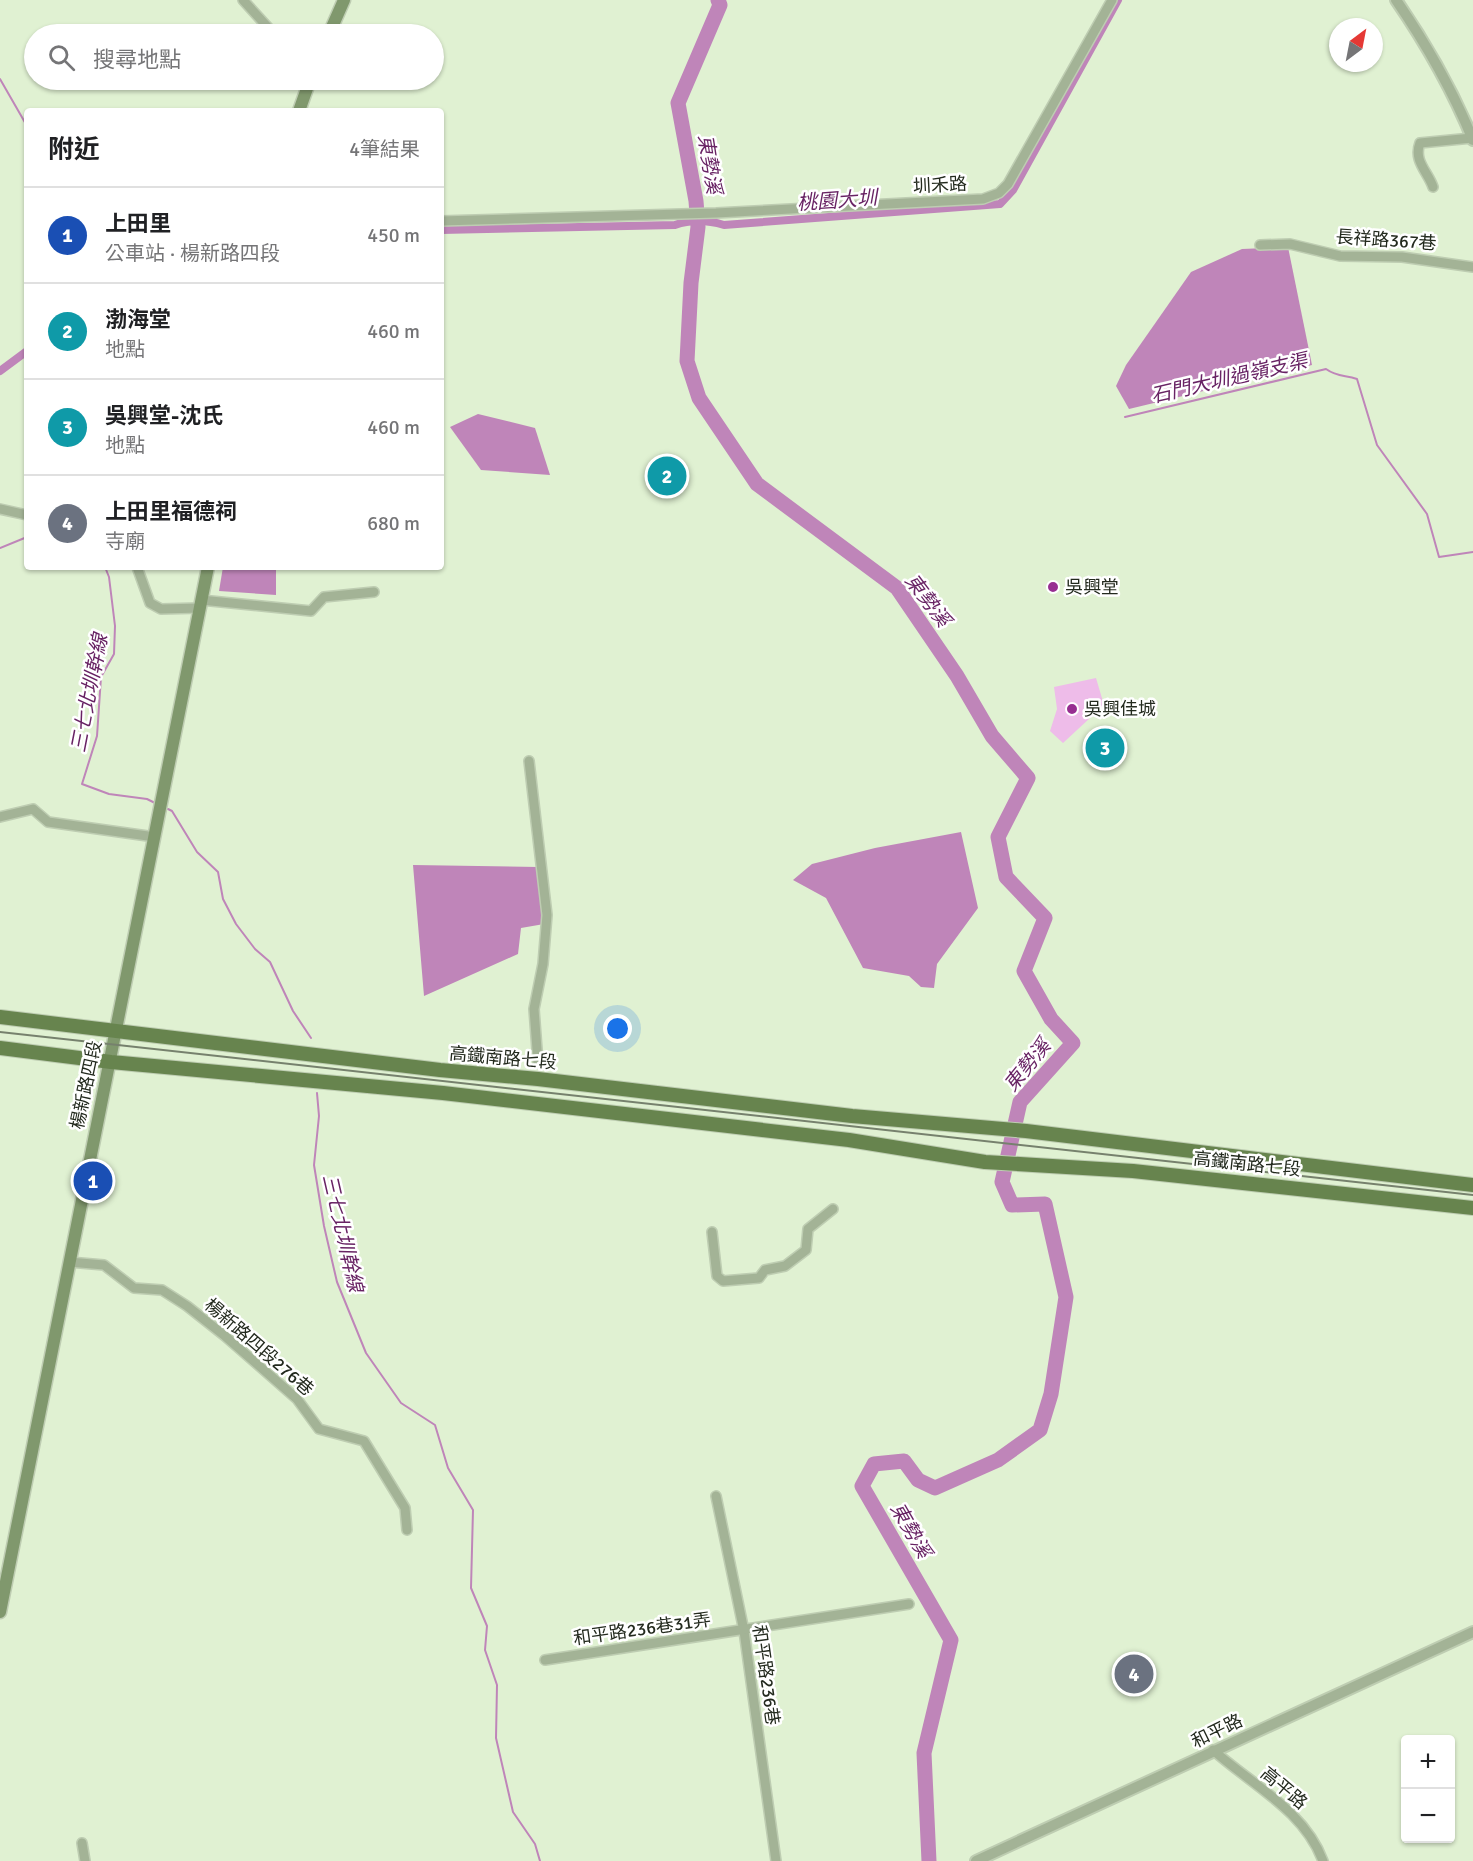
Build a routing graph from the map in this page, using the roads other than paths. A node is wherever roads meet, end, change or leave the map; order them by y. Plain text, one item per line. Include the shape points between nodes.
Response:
1 (243, 0) edge
2 (344, 0) edge
3 (1112, 0) edge
4 (1396, 0) edge
5 (265, 24) edge
6 (333, 24) edge
7 (306, 90) edge
8 (300, 108) edge
9 (1473, 139) edge
10 (1433, 187) dead end
11 (444, 220) edge
12 (1260, 245) dead end
13 (1473, 267) edge
14 (0, 509) edge
15 (24, 514) edge
16 (138, 570) edge
17 (207, 570) edge
18 (374, 592) dead end
19 (201, 604) junction
20 (529, 761) dead end
21 (0, 817) edge
22 (155, 837) junction
23 (0, 1017) edge
24 (117, 1031) junction
25 (0, 1048) edge
26 (111, 1062) junction
27 (538, 1063) dead end
28 (1473, 1185) edge
29 (1473, 1208) edge
30 (833, 1209) dead end
31 (712, 1232) dead end
32 (69, 1262) junction
33 (716, 1496) dead end
34 (407, 1530) dead end
35 (909, 1604) dead end
36 (0, 1611) edge
37 (744, 1631) junction
38 (1473, 1632) edge
39 (545, 1660) dead end
40 (1213, 1750) junction
41 (82, 1843) dead end
42 (85, 1861) edge
43 (776, 1861) edge
44 (976, 1861) edge
45 (1323, 1861) edge

1 - 5 street
2 - 6 main road
3 - 11 street, 圳禾路 via 1008,184 999,193 983,199 710,213
4 - 9 street via 1429,48
7 - 8 main road
9 - 10 street via 1420,143 1419,163
12 - 13 street, 長祥路367巷 via 1290,244 1340,256 1402,257
14 - 15 street
16 - 19 street via 150,603 161,609
17 - 19 main road, 楊新路四段
18 - 19 street via 324,597 311,611
19 - 22 main road, 楊新路四段
20 - 27 street via 546,915 543,964 534,1009
21 - 22 street via 33,809 48,822
22 - 24 main road, 楊新路四段
23 - 24 main road, 高鐵南路七段
24 - 26 main road, 楊新路四段
24 - 28 main road, 高鐵南路七段 via 852,1116 946,1118 1003,1129
25 - 26 main road
26 - 29 main road, 高鐵南路七段 via 443,1093 1016,1166 1133,1171
26 - 32 main road, 楊新路四段
30 - 31 street via 808,1229 806,1250 785,1266 765,1270 759,1278 723,1281 717,1276
32 - 34 street, 楊新路四段276巷 via 104,1264 134,1288 162,1290 225,1336 289,1392 320,1429 364,1441 405,1508
32 - 36 main road, 楊新路四段
33 - 37 street, 和平路236巷
35 - 37 street, 和平路236巷31弄
37 - 39 street, 和平路236巷31弄
37 - 43 street, 和平路236巷
38 - 40 street, 和平路
40 - 44 street, 和平路
40 - 45 street, 高平路 via 1298,1819
41 - 42 street

